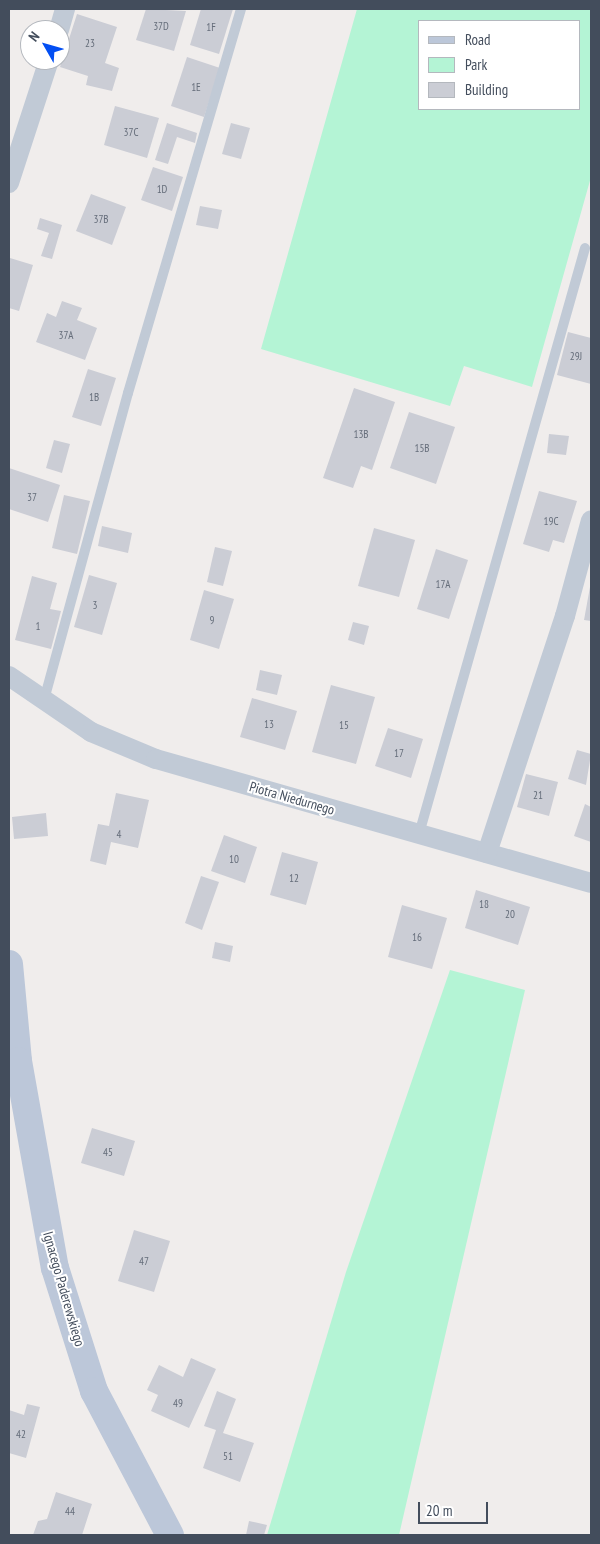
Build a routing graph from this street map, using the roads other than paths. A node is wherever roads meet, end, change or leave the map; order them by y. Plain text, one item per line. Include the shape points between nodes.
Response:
1 (241, 9) edge
2 (46, 70) edge
3 (9, 183) edge
4 (585, 248) dead end
5 (591, 520) edge
6 (9, 676) edge
7 (44, 700) junction
8 (419, 834) junction
9 (486, 854) junction
10 (591, 883) edge
11 (9, 964) edge
12 (170, 1535) edge

1 - 7 lane via 128,393
2 - 3 street
4 - 8 lane
5 - 9 street via 565,616
6 - 7 street, Piotra Niedurnego
7 - 8 street, Piotra Niedurnego via 90,732 156,759
8 - 9 street, Piotra Niedurnego
9 - 10 street, Piotra Niedurnego
11 - 12 street, Ignacego Paderewskiego via 20,1070 55,1268 94,1391

